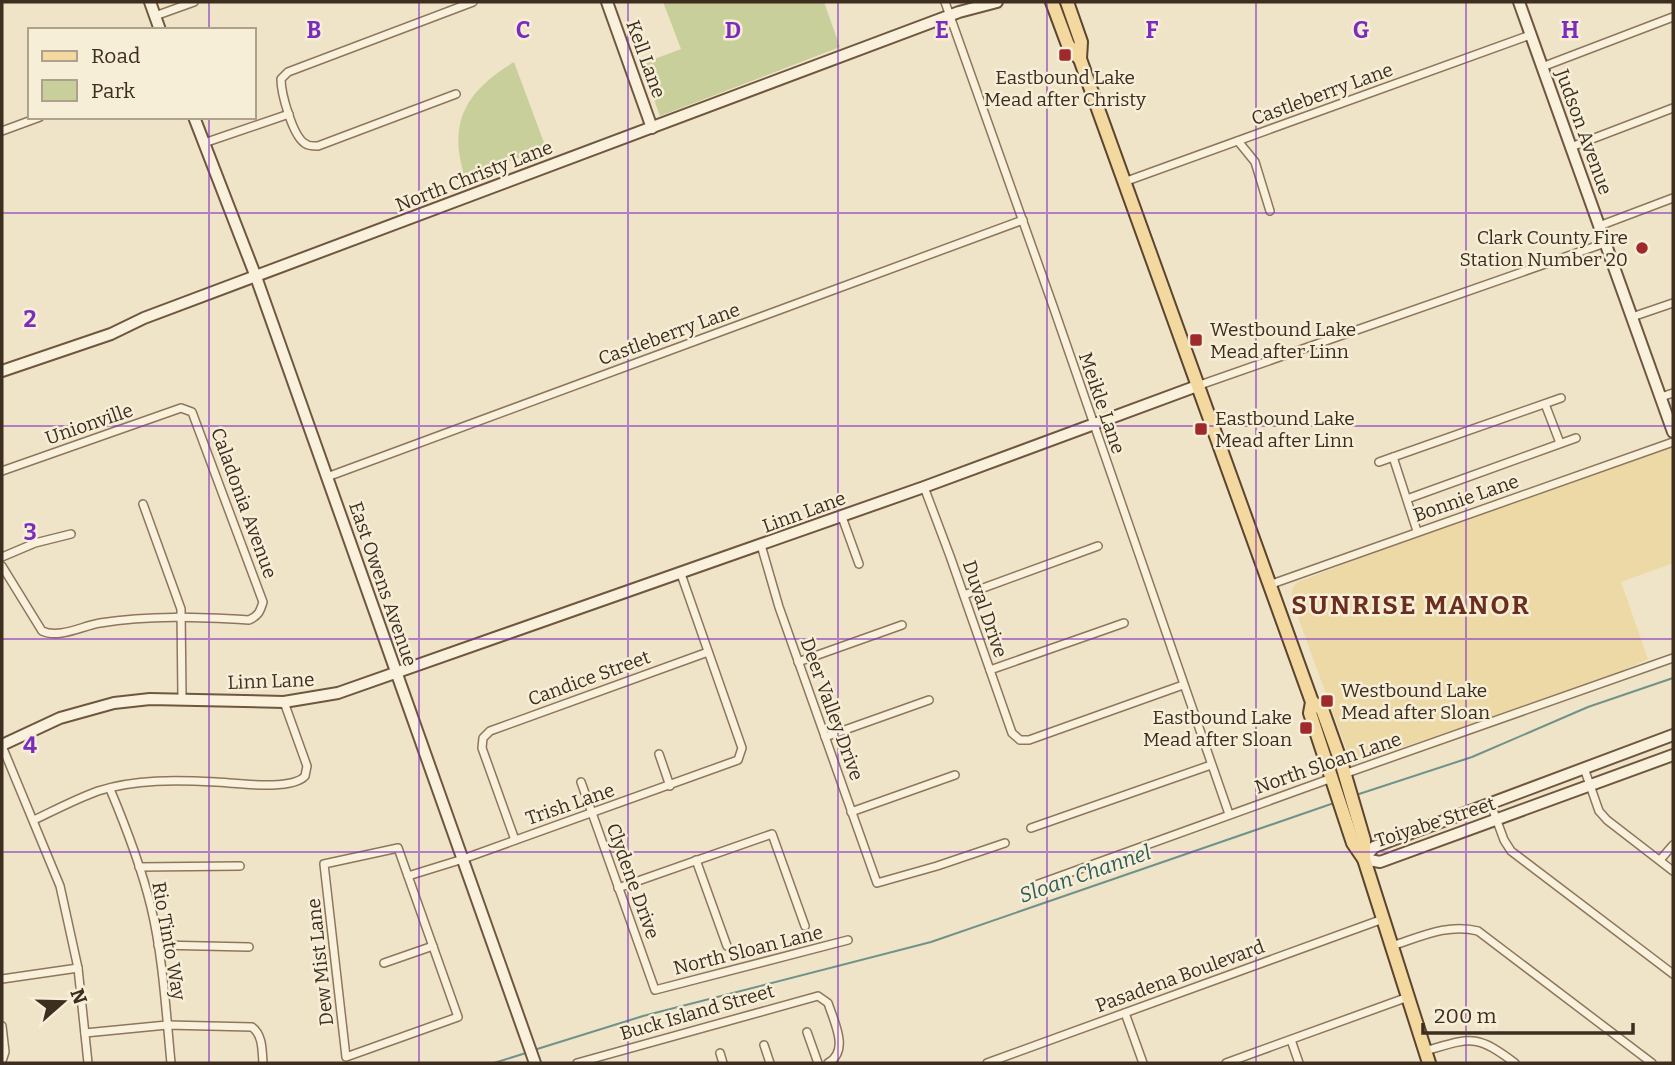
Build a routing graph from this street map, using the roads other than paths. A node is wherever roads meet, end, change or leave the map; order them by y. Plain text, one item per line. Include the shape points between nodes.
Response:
1 (150, 2) edge
2 (194, 2) edge
3 (473, 2) edge
4 (607, 2) edge
5 (945, 2) edge
6 (974, 2) edge
7 (997, 2) edge
8 (1052, 2) edge
9 (1067, 2) edge
10 (1519, 2) edge
11 (954, 14) junction
12 (155, 16) junction
13 (1673, 17) edge
14 (159, 28) edge
15 (1530, 34) junction
16 (1080, 60) junction
17 (1542, 67) junction
18 (456, 94) dead end
19 (1673, 108) edge
20 (289, 114) junction
21 (35, 119) edge
22 (195, 119) edge
23 (652, 128) junction
24 (2, 131) edge
25 (1238, 141) junction
26 (204, 143) junction
27 (1571, 147) junction
28 (1124, 183) junction
29 (1673, 198) edge
30 (1270, 211) dead end
31 (1023, 220) junction
32 (1599, 226) junction
33 (1605, 243) junction
34 (256, 277) junction
35 (1673, 303) edge
36 (1632, 317) junction
37 (2, 371) edge
38 (1197, 386) junction
39 (1673, 393) edge
40 (1661, 397) junction
41 (1560, 398) dead end
42 (1545, 404) junction
43 (188, 410) joint
44 (1092, 424) junction
45 (1673, 432) edge
46 (1576, 438) dead end
47 (1673, 442) edge
48 (1560, 443) junction
49 (1393, 457) junction
50 (1379, 462) dead end
51 (2, 471) edge
52 (327, 477) junction
53 (923, 487) junction
54 (1407, 499) junction
55 (143, 505) dead end
56 (842, 517) junction
57 (1417, 531) junction
58 (71, 534) dead end
59 (761, 545) junction
60 (1098, 546) dead end
61 (2, 557) edge
62 (859, 564) dead end
63 (2, 566) edge
64 (681, 574) junction
65 (1269, 585) junction
66 (964, 595) junction
67 (182, 616) junction
68 (1124, 623) dead end
69 (902, 625) dead end
70 (708, 652) junction
71 (1673, 658) edge
72 (798, 662) junction
73 (990, 670) junction
74 (395, 673) junction
75 (1183, 685) junction
76 (182, 698) junction
77 (929, 701) dead end
78 (284, 702) junction
79 (1673, 735) edge
80 (825, 737) junction
81 (2, 746) edge
82 (659, 754) dead end
83 (1673, 755) edge
84 (1211, 765) junction
85 (1584, 768) junction
86 (955, 775) dead end
87 (581, 782) dead end
88 (1340, 782) junction
89 (670, 786) junction
90 (1591, 786) junction
91 (110, 789) junction
92 (1490, 802) junction
93 (851, 812) junction
94 (592, 813) junction
95 (1229, 814) junction
96 (34, 820) junction
97 (1496, 820) junction
98 (1031, 828) dead end
99 (515, 840) junction
100 (1005, 843) dead end
101 (1673, 845) edge
102 (463, 859) junction
103 (1364, 859) junction
104 (696, 860) junction
105 (1660, 860) junction
106 (240, 866) dead end
107 (139, 867) junction
108 (1673, 871) edge
109 (408, 876) junction
110 (1033, 886) dead end
111 (618, 888) junction
112 (1383, 919) junction
113 (805, 926) dead end
114 (848, 940) dead end
115 (158, 945) junction
116 (433, 946) junction
117 (727, 946) dead end
118 (1392, 946) junction
119 (249, 947) dead end
120 (384, 963) dead end
121 (78, 968) junction
122 (1673, 974) edge
123 (2, 979) edge
124 (655, 990) joint
125 (1408, 997) junction
126 (1125, 1013) junction
127 (167, 1025) junction
128 (2, 1026) edge
129 (807, 1032) dead end
130 (85, 1033) junction
131 (1291, 1040) junction
132 (764, 1045) dead end
133 (720, 1054) dead end
134 (1427, 1057) edge
135 (3, 1060) edge
136 (88, 1063) edge
137 (171, 1063) edge
138 (263, 1063) edge
139 (535, 1063) edge
140 (580, 1063) edge
141 (723, 1063) edge
142 (770, 1063) edge
143 (818, 1063) edge
144 (828, 1063) edge
145 (987, 1063) edge
146 (1143, 1063) edge
147 (1226, 1063) edge
148 (1299, 1063) edge
149 (1515, 1063) edge
150 (1652, 1063) edge

1 - 12 street
2 - 12 street
3 - 20 street via 288,72 281,79 281,92
4 - 23 street, Kell Lane
5 - 11 street, Meikle Lane
6 - 11 street, North Christy Lane
7 - 11 street, North Christy Lane
8 - 16 main road via 1068,45
9 - 16 main road via 1081,42
10 - 15 street, Judson Avenue
11 - 23 street, North Christy Lane
11 - 31 street, Meikle Lane
12 - 14 street
13 - 17 street
15 - 17 street, Judson Avenue
15 - 25 street, Castleberry Lane
16 - 28 main road
17 - 27 street, Judson Avenue
18 - 20 street via 318,146 307,145 299,137
19 - 27 street
20 - 26 street
21 - 24 street
22 - 26 street, East Owens Avenue
23 - 34 street, North Christy Lane
25 - 28 street, Castleberry Lane
25 - 30 street via 1255,162
26 - 34 street, East Owens Avenue
27 - 32 street, Judson Avenue
28 - 38 main road
29 - 32 street
31 - 44 street, Meikle Lane
31 - 52 street, Castleberry Lane
32 - 33 street, Judson Avenue
33 - 36 street, Judson Avenue
33 - 38 street, Linn Lane
34 - 37 street, North Christy Lane
34 - 52 street, East Owens Avenue
35 - 36 street
36 - 40 street, Judson Avenue
38 - 44 street, Linn Lane
38 - 65 main road
39 - 40 street
40 - 45 street, Judson Avenue
41 - 42 street
42 - 48 street
42 - 49 street
43 - 51 street, Unionville via 181,408
43 - 67 street, Caladonia Avenue via 196,416 263,602 260,612 249,620
44 - 53 street, Linn Lane
44 - 75 street, Meikle Lane
46 - 48 street
47 - 57 street, Bonnie Lane
48 - 54 street
49 - 50 street
49 - 54 street
52 - 74 street, East Owens Avenue
53 - 56 street, Linn Lane
53 - 66 street, Duval Drive
54 - 57 street
55 - 67 street
56 - 59 street, Linn Lane
56 - 62 street
57 - 65 street, Bonnie Lane
58 - 61 street
59 - 64 street, Linn Lane
59 - 72 street, Deer Valley Drive
60 - 66 street
63 - 67 street via 48,634 126,619
64 - 70 street
64 - 74 street, Linn Lane
65 - 88 main road via 1312,702 1310,713
66 - 73 street, Duval Drive
67 - 76 street
68 - 73 street
69 - 72 street
70 - 89 street, Trish Lane via 742,748 740,756 732,764
70 - 99 street, Candice Street via 490,730 482,748
71 - 88 street, North Sloan Lane
72 - 80 street, Deer Valley Drive
73 - 75 street, Duval Drive via 1012,733 1020,740
74 - 78 street, Linn Lane via 338,693
74 - 102 street, East Owens Avenue
75 - 84 street, Meikle Lane
76 - 78 street, Linn Lane
76 - 81 street, Linn Lane via 114,704 60,718
77 - 80 street
78 - 91 street via 307,766 305,776 295,783 173,779
79 - 85 street, Toiyabe Street
80 - 93 street, Deer Valley Drive
81 - 96 street
82 - 89 street
83 - 90 street, Toiyabe Street
84 - 95 street, Meikle Lane
84 - 98 street
85 - 90 street
85 - 92 street, Toiyabe Street
86 - 93 street
87 - 94 street, Clydene Drive
88 - 95 street, North Sloan Lane
88 - 103 main road via 1364,840
89 - 94 street, Trish Lane
90 - 97 street, Toiyabe Street
90 - 105 street via 1607,820
91 - 96 street
91 - 107 street, Rio Tinto Way
92 - 97 street
92 - 103 street, Toiyabe Street via 1374,847
93 - 100 street, Deer Valley Drive via 877,883
94 - 99 street, Trish Lane
94 - 111 street, Clydene Drive
95 - 110 street, North Sloan Lane
96 - 121 street via 60,886
97 - 103 street, Toiyabe Street via 1380,862
97 - 122 street via 1511,850
99 - 102 street, Trish Lane
101 - 105 street
102 - 109 street, Trish Lane
102 - 139 street, East Owens Avenue
103 - 112 main road
104 - 111 street
104 - 113 street via 772,834
104 - 117 street
105 - 108 street
106 - 107 street
107 - 115 street, Rio Tinto Way
109 - 116 street
109 - 116 street, Dew Mist Lane via 398,848 324,864 346,1057 458,1017
111 - 124 street, Clydene Drive
112 - 118 main road
112 - 126 street, Pasadena Boulevard
114 - 124 street, North Sloan Lane
115 - 119 street
115 - 127 street, Rio Tinto Way
116 - 120 street
118 - 125 main road
118 - 150 street via 1451,928 1478,931
121 - 123 street
121 - 130 street
125 - 131 street
125 - 134 main road
126 - 145 street, Pasadena Boulevard
126 - 146 street
127 - 130 street
127 - 137 street, Rio Tinto Way
127 - 138 street via 252,1027 261,1042
128 - 135 street
129 - 143 street
130 - 136 street
131 - 147 street
131 - 148 street
132 - 142 street
133 - 141 street
134 - 149 street via 1465,1039 1490,1045
140 - 144 street, Buck Island Street via 811,996 825,999 841,1047

